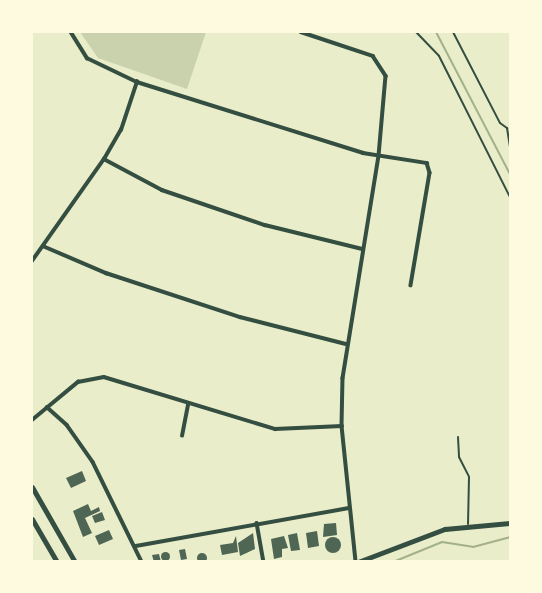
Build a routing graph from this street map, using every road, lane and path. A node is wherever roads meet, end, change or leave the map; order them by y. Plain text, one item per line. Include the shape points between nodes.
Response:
1 (71, 32) edge
2 (302, 32) edge
3 (416, 32) edge
4 (453, 32) edge
5 (137, 82) junction
6 (510, 146) edge
7 (379, 156) junction
8 (104, 159) junction
9 (510, 197) edge
10 (43, 246) junction
11 (363, 249) junction
12 (32, 261) edge
13 (411, 285) dead end
14 (346, 344) junction
15 (188, 403) junction
16 (47, 407) junction
17 (32, 420) edge
18 (342, 426) junction
19 (182, 436) dead end
20 (458, 437) dead end
21 (32, 487) edge
22 (349, 508) junction
23 (32, 519) edge
24 (257, 523) junction
25 (510, 523) edge
26 (466, 528) junction
27 (136, 546) junction
28 (57, 562) edge
29 (75, 562) edge
30 (142, 562) edge
31 (264, 562) edge
32 (357, 562) edge

1 - 5 street via 87,58
2 - 7 street via 373,56 381,63 386,76
3 - 9 lane via 439,56
4 - 6 lane via 500,123 507,128
5 - 7 street
5 - 8 street
7 - 11 street
7 - 13 street via 424,162 431,170
8 - 10 street
8 - 11 street via 137,180 185,198 275,228
10 - 12 street
10 - 14 street via 179,297
11 - 14 street
14 - 18 street
15 - 16 street via 104,377 78,382
15 - 18 street via 275,429
15 - 19 street
16 - 17 street
16 - 27 street via 67,425 93,462
18 - 22 street
20 - 26 lane via 459,457 469,477
21 - 29 main road
22 - 24 street
22 - 32 street
23 - 28 main road
24 - 27 street
24 - 31 street
25 - 26 street
26 - 32 street via 427,535
27 - 30 street

